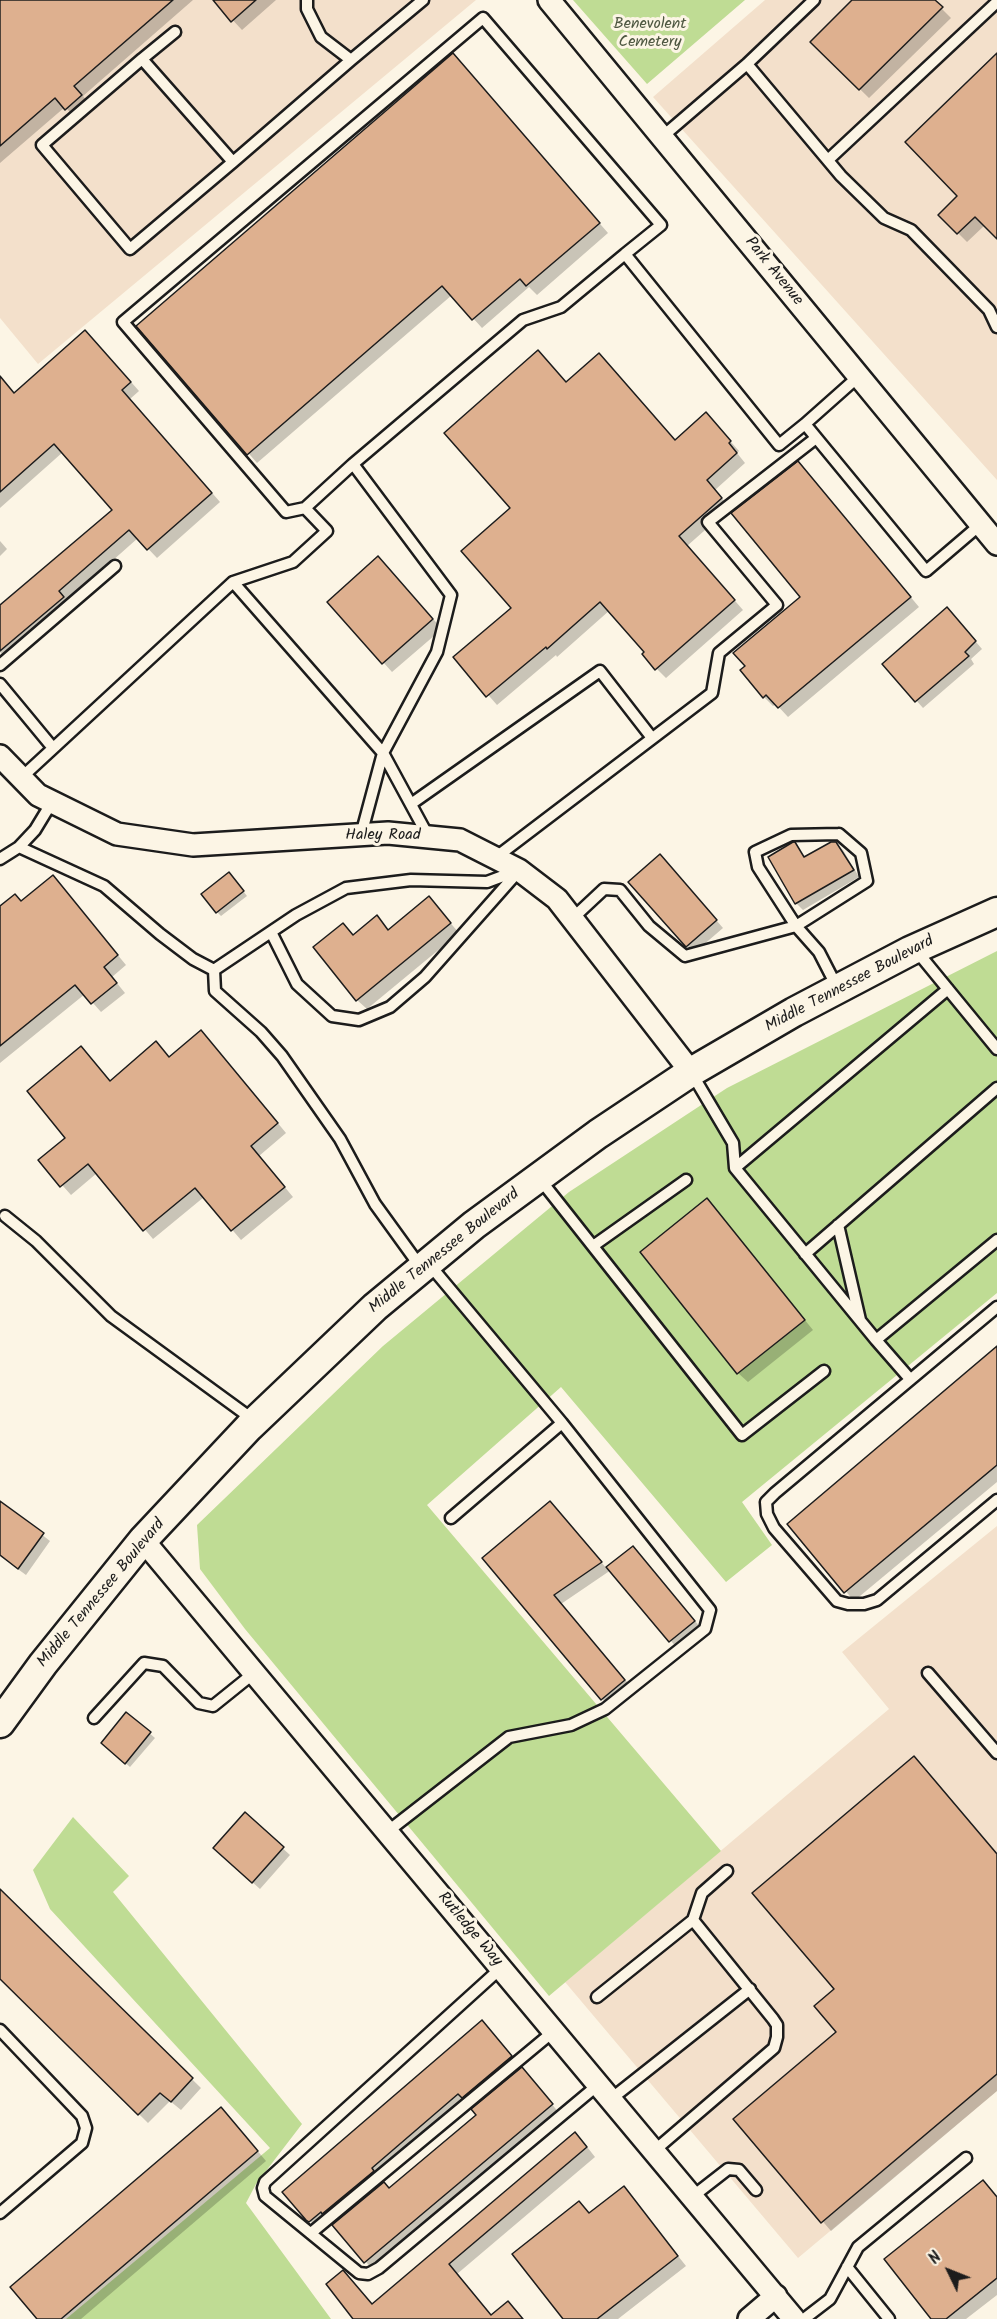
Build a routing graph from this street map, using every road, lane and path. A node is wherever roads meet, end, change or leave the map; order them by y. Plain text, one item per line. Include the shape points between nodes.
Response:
1 (307, 0) edge
2 (549, 0) edge
3 (814, 0) edge
4 (419, 2) edge
5 (997, 2) edge
6 (175, 32) dead end
7 (142, 59) junction
8 (351, 60) junction
9 (747, 64) junction
10 (662, 137) junction
11 (828, 160) junction
12 (233, 162) junction
13 (624, 254) junction
14 (997, 327) edge
15 (859, 376) junction
16 (805, 424) junction
17 (816, 438) junction
18 (353, 464) junction
19 (305, 508) junction
20 (990, 530) edge
21 (115, 566) dead end
22 (233, 582) junction
23 (0, 665) edge
24 (0, 684) edge
25 (652, 738) junction
26 (53, 748) junction
27 (383, 753) junction
28 (0, 756) edge
29 (21, 778) junction
30 (52, 802) junction
31 (411, 804) junction
32 (361, 835) junction
33 (428, 836) junction
34 (19, 847) junction
35 (495, 858) junction
36 (0, 859) edge
37 (519, 870) junction
38 (997, 912) edge
39 (573, 918) junction
40 (796, 926) junction
41 (271, 932) junction
42 (914, 949) junction
43 (214, 970) junction
44 (838, 989) junction
45 (948, 989) junction
46 (997, 1049) edge
47 (691, 1072) junction
48 (997, 1088) edge
49 (735, 1168) junction
50 (539, 1178) junction
51 (686, 1180) dead end
52 (5, 1216) dead end
53 (838, 1225) junction
54 (997, 1240) edge
55 (593, 1246) junction
56 (805, 1254) junction
57 (425, 1266) junction
58 (997, 1307) edge
59 (861, 1323) junction
60 (876, 1341) junction
61 (824, 1371) dead end
62 (910, 1379) junction
63 (256, 1421) junction
64 (562, 1423) junction
65 (997, 1500) edge
66 (452, 1518) dead end
67 (143, 1540) junction
68 (254, 1673) junction
69 (928, 1673) dead end
70 (94, 1718) dead end
71 (0, 1723) edge
72 (997, 1753) edge
73 (387, 1832) junction
74 (726, 1871) dead end
75 (693, 1920) junction
76 (501, 1968) junction
77 (750, 1989) junction
78 (597, 1997) dead end
79 (0, 2030) edge
80 (554, 2031) junction
81 (605, 2092) junction
82 (654, 2151) junction
83 (966, 2158) dead end
84 (756, 2190) dead end
85 (692, 2197) junction
86 (0, 2213) edge
87 (311, 2233) junction
88 (847, 2267) junction
89 (776, 2296) junction
90 (749, 2319) edge
91 (794, 2319) edge
92 (804, 2319) edge
93 (889, 2319) edge

1 - 8 lane via 306,9 321,37
2 - 10 street, Park Avenue
3 - 9 lane
4 - 8 lane
5 - 11 lane
6 - 7 lane
7 - 12 lane
7 - 12 lane via 42,145 130,249
8 - 12 lane
9 - 10 lane
9 - 11 lane
10 - 15 street, Park Avenue
11 - 14 lane via 884,218 911,230 989,310
13 - 16 lane via 779,445
13 - 18 lane via 561,307 523,320
13 - 19 lane via 661,225 483,18 123,322 286,512
15 - 16 lane
15 - 20 street, Park Avenue
16 - 17 lane
17 - 20 lane via 926,571
17 - 25 lane via 708,522 777,604 719,652 712,693
18 - 19 lane
18 - 27 lane via 451,595 437,652
19 - 22 lane via 327,531 293,562
21 - 23 lane
22 - 26 lane
22 - 27 lane
24 - 26 lane
25 - 31 lane via 600,671
25 - 35 lane
26 - 29 lane
27 - 31 lane
27 - 32 lane
28 - 29 street, Haley Road
29 - 30 street, Haley Road via 38,795
30 - 32 street, Haley Road via 117,834 194,845
30 - 34 lane
31 - 33 lane
32 - 33 street, Haley Road
33 - 35 street, Haley Road via 460,840
34 - 36 lane
34 - 43 lane via 104,886 160,934
35 - 37 street, Haley Road
37 - 39 street, Haley Road via 557,899
37 - 41 lane via 487,882 411,880 346,888
37 - 41 lane via 425,976 390,1007 359,1020 332,1016 297,984
38 - 42 main road, Middle Tennessee Boulevard
39 - 40 lane via 604,889 620,890 649,926 685,956
39 - 47 street, Haley Road
40 - 40 lane via 867,881 861,853 839,834 791,835 755,852 758,867
40 - 44 lane via 819,952
41 - 43 lane
42 - 44 main road, Middle Tennessee Boulevard
42 - 45 lane
43 - 57 lane via 215,991 282,1056 340,1139 375,1203
44 - 47 main road, Middle Tennessee Boulevard
45 - 46 lane
45 - 49 lane
47 - 49 lane via 734,1143
47 - 50 main road, Middle Tennessee Boulevard
48 - 53 lane
49 - 56 lane
50 - 55 lane
50 - 57 main road, Middle Tennessee Boulevard
51 - 55 lane
52 - 63 lane via 36,1241 111,1316
53 - 56 lane
53 - 59 lane
54 - 60 lane
55 - 61 lane via 742,1435
56 - 59 lane
57 - 63 main road, Middle Tennessee Boulevard via 375,1307
57 - 64 lane
58 - 62 lane
59 - 60 lane
60 - 62 lane
62 - 65 lane via 775,1492 766,1502 766,1514 774,1528 837,1601 864,1604 877,1600
63 - 67 main road, Middle Tennessee Boulevard
64 - 66 lane
64 - 73 lane via 710,1610 705,1629 605,1709 571,1725 509,1737
67 - 68 street, Rutledge Way
67 - 71 main road, Middle Tennessee Boulevard
68 - 70 lane via 213,1706 199,1703 163,1666 144,1663
68 - 73 street, Rutledge Way
69 - 72 lane
73 - 76 street, Rutledge Way
74 - 75 lane via 702,1893
75 - 77 lane
75 - 78 lane
76 - 80 street, Rutledge Way
76 - 87 lane via 265,2182 265,2196
77 - 81 lane
77 - 82 lane via 777,2025 774,2048
79 - 86 lane via 82,2116 86,2128 82,2143
80 - 81 street, Rutledge Way
80 - 87 lane
81 - 82 street, Rutledge Way
81 - 87 lane via 368,2274 359,2272
82 - 85 street, Rutledge Way
83 - 88 lane via 858,2247
84 - 85 lane via 739,2170 728,2169
85 - 89 street, Rutledge Way
88 - 92 lane via 830,2299
88 - 93 lane
89 - 90 street
89 - 91 street, Rutledge Way

